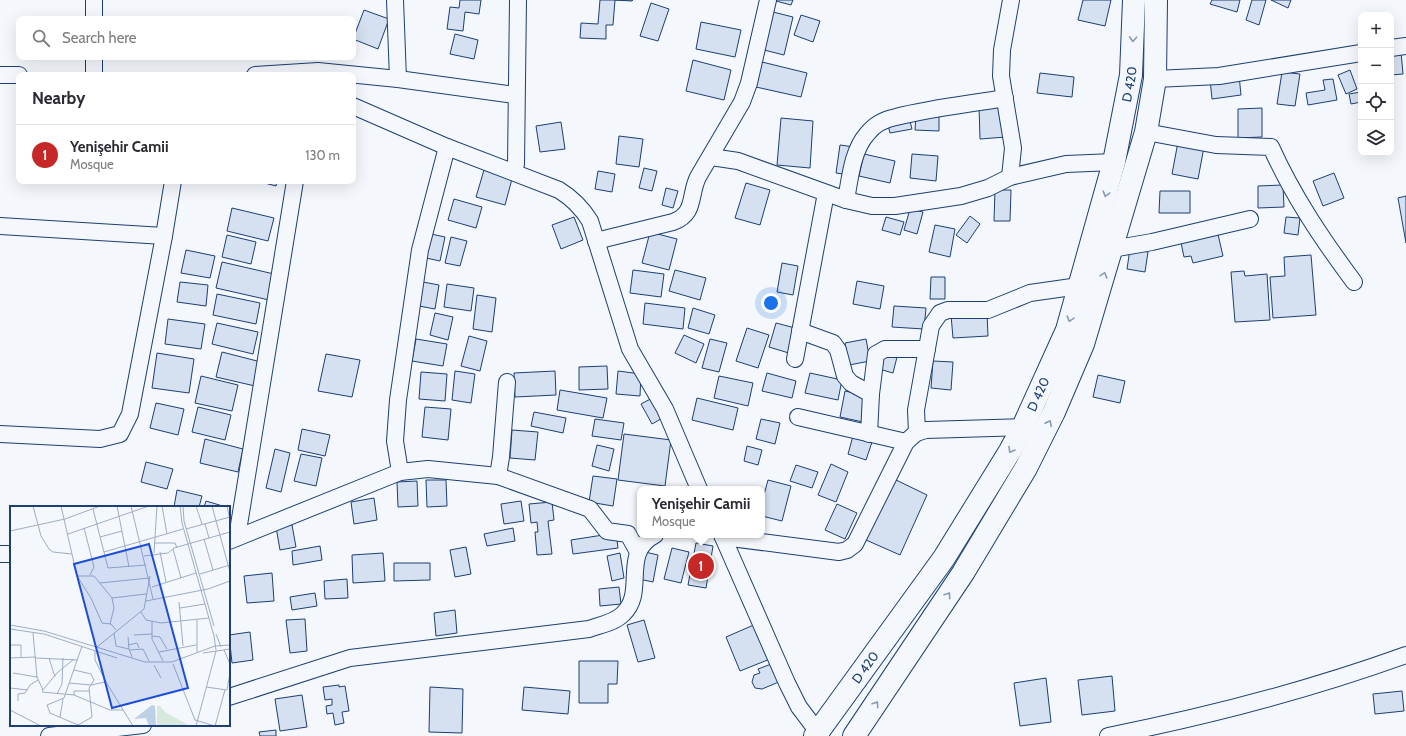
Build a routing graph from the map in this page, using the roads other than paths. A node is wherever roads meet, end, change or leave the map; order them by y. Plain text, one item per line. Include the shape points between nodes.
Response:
1 (94, 0) edge
2 (395, 0) edge
3 (518, 0) edge
4 (768, 0) edge
5 (1011, 0) edge
6 (1134, 0) edge
7 (1156, 0) edge
8 (94, 16) edge
9 (1406, 46) edge
10 (1394, 48) edge
11 (1358, 53) edge
12 (94, 60) edge
13 (94, 72) edge
14 (308, 72) edge
15 (328, 72) edge
16 (0, 75) edge
17 (16, 75) edge
18 (356, 75) edge
19 (398, 79) junction
20 (1155, 79) junction
21 (515, 95) junction
22 (1005, 98) junction
23 (356, 107) edge
24 (1146, 132) junction
25 (446, 146) junction
26 (711, 157) junction
27 (1114, 162) junction
28 (514, 171) junction
29 (1010, 177) junction
30 (173, 184) edge
31 (294, 184) edge
32 (826, 193) junction
33 (846, 200) junction
34 (1250, 219) dead end
35 (0, 226) edge
36 (164, 236) junction
37 (596, 241) junction
38 (1112, 249) junction
39 (1354, 282) dead end
40 (1080, 286) junction
41 (800, 330) junction
42 (927, 349) junction
43 (795, 359) dead end
44 (507, 382) dead end
45 (871, 394) junction
46 (798, 417) dead end
47 (1023, 427) junction
48 (0, 434) edge
49 (869, 434) junction
50 (911, 438) junction
51 (400, 472) junction
52 (498, 476) junction
53 (698, 486) edge
54 (651, 538) edge
55 (724, 538) edge
56 (738, 538) edge
57 (233, 539) edge
58 (638, 552) junction
59 (1406, 655) edge
60 (230, 697) edge
61 (130, 726) edge
62 (116, 727) edge
63 (1149, 732) edge
64 (818, 735) edge
65 (49, 736) edge
66 (854, 736) edge
67 (1108, 736) edge

1 - 8 street
2 - 19 street
3 - 21 street
4 - 26 street via 742,102
5 - 22 street via 1002,50 1001,76
6 -> 27 highway, D 420 via 1131,75
7 - 20 highway
9 - 10 street
11 - 20 street via 1219,76
12 - 13 street
14 - 15 street
16 - 17 street
18 - 19 street
19 - 21 street
20 - 24 highway
21 - 28 street
22 - 29 street via 1013,148
22 - 33 street via 895,117 877,124 866,134 859,147 852,167
23 - 25 street
24 - 38 highway
24 - 39 street via 1216,145 1271,147 1308,218
25 - 28 street
25 - 51 street via 420,250 398,400 395,441
26 - 32 street via 738,161
26 - 37 street via 693,187 690,206 682,219
27 - 29 street via 1066,164
27 -> 40 highway, D 420
28 - 37 street via 570,197 590,221
29 - 33 street via 988,188 960,196 902,205 872,206
30 - 36 street
31 - 57 street
32 - 33 street
32 - 41 street
34 - 38 street
35 - 36 street
36 - 48 street via 130,414 120,434 100,440
37 - 53 street via 630,349 665,409
66 -> 38 highway via 963,573 1026,468 1054,412 1083,344
40 - 42 street via 1030,293 988,310 948,310 940,313 932,326
40 -> 47 highway, D 420 via 1067,330
41 - 43 street
41 - 45 street via 833,343 838,350 845,376 851,383
42 - 45 street via 880,350 874,360
42 - 50 street
44 - 52 street
45 - 49 street
46 - 49 street
47 - 50 street via 926,430
47 -> 64 highway, D 420 via 944,558
49 - 50 street
50 - 56 street via 855,544 847,550 839,552
51 - 52 street via 428,470
51 - 57 street
52 - 58 street via 590,509 607,531 628,534
54 - 58 street via 640,546
55 - 64 street via 787,683
58 - 60 street via 630,606 623,615 610,622 589,629 350,658
59 - 63 street via 1350,675
61 - 62 street
62 - 65 street
63 - 67 street

